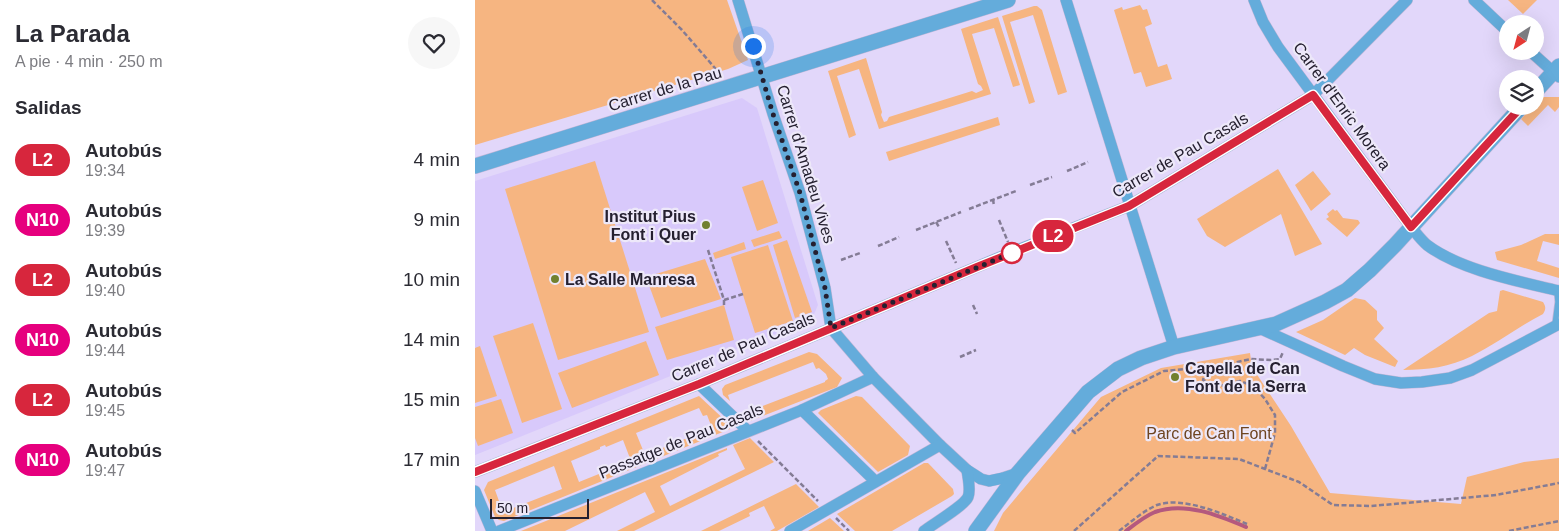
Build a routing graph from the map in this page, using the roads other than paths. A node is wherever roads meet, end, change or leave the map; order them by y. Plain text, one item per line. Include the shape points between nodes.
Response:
1 (738, 0) edge
2 (1008, 0) edge
3 (1066, 0) edge
4 (1255, 0) edge
5 (1407, 0) edge
6 (1474, 0) edge
7 (1499, 23) edge
8 (1542, 60) edge
9 (1557, 72) edge
10 (763, 77) junction
11 (1544, 84) edge
12 (1313, 95) junction
13 (1514, 115) edge
14 (475, 166) edge
15 (1129, 206) junction
16 (1411, 227) junction
17 (1558, 291) edge
18 (1557, 324) edge
19 (831, 328) junction
20 (1259, 328) junction
21 (1174, 347) junction
22 (873, 377) junction
23 (699, 384) junction
24 (802, 410) junction
25 (748, 431) junction
26 (940, 445) junction
27 (967, 470) junction
28 (475, 472) edge
29 (1017, 473) junction
30 (875, 481) junction
31 (475, 491) edge
32 (492, 531) edge
33 (499, 531) edge
34 (790, 531) edge
35 (924, 531) edge
36 (976, 531) edge

1 - 10 street, Carrer d'Amadeu Vives
2 - 10 street, Carrer de la Pau
3 - 15 street
4 - 12 street, Carrer d'Enric Morera via 1278,47
5 - 12 street, Carrer de Pau Casals
6 - 7 street
8 - 9 street
9 - 11 street
10 - 14 street, Carrer de la Pau
10 - 19 street, Carrer d'Amadeu Vives via 800,193 825,288
12 - 15 street, Carrer de Pau Casals
12 - 16 street, Carrer d'Enric Morera
13 - 16 street
15 - 19 street, Carrer de Pau Casals
15 - 21 street
16 - 17 street, Carrer d'Enric Morera via 1425,244 1455,261
16 - 20 street via 1347,290 1276,324
17 - 18 lane
18 - 20 street via 1473,370 1450,378 1401,383 1375,379
19 - 22 street
19 - 23 street, Carrer de Pau Casals
20 - 21 street
21 - 29 street via 1119,369 1088,392
22 - 24 street, Passatge de Pau Casals
22 - 26 street
23 - 25 street
23 - 28 street, Carrer de Pau Casals
24 - 25 street, Passatge de Pau Casals
24 - 30 street
25 - 33 street, Passatge de Pau Casals
26 - 27 street
26 - 30 street
27 - 29 street via 989,481
27 - 35 street via 968,497
29 - 36 street
30 - 34 street
31 - 32 street

